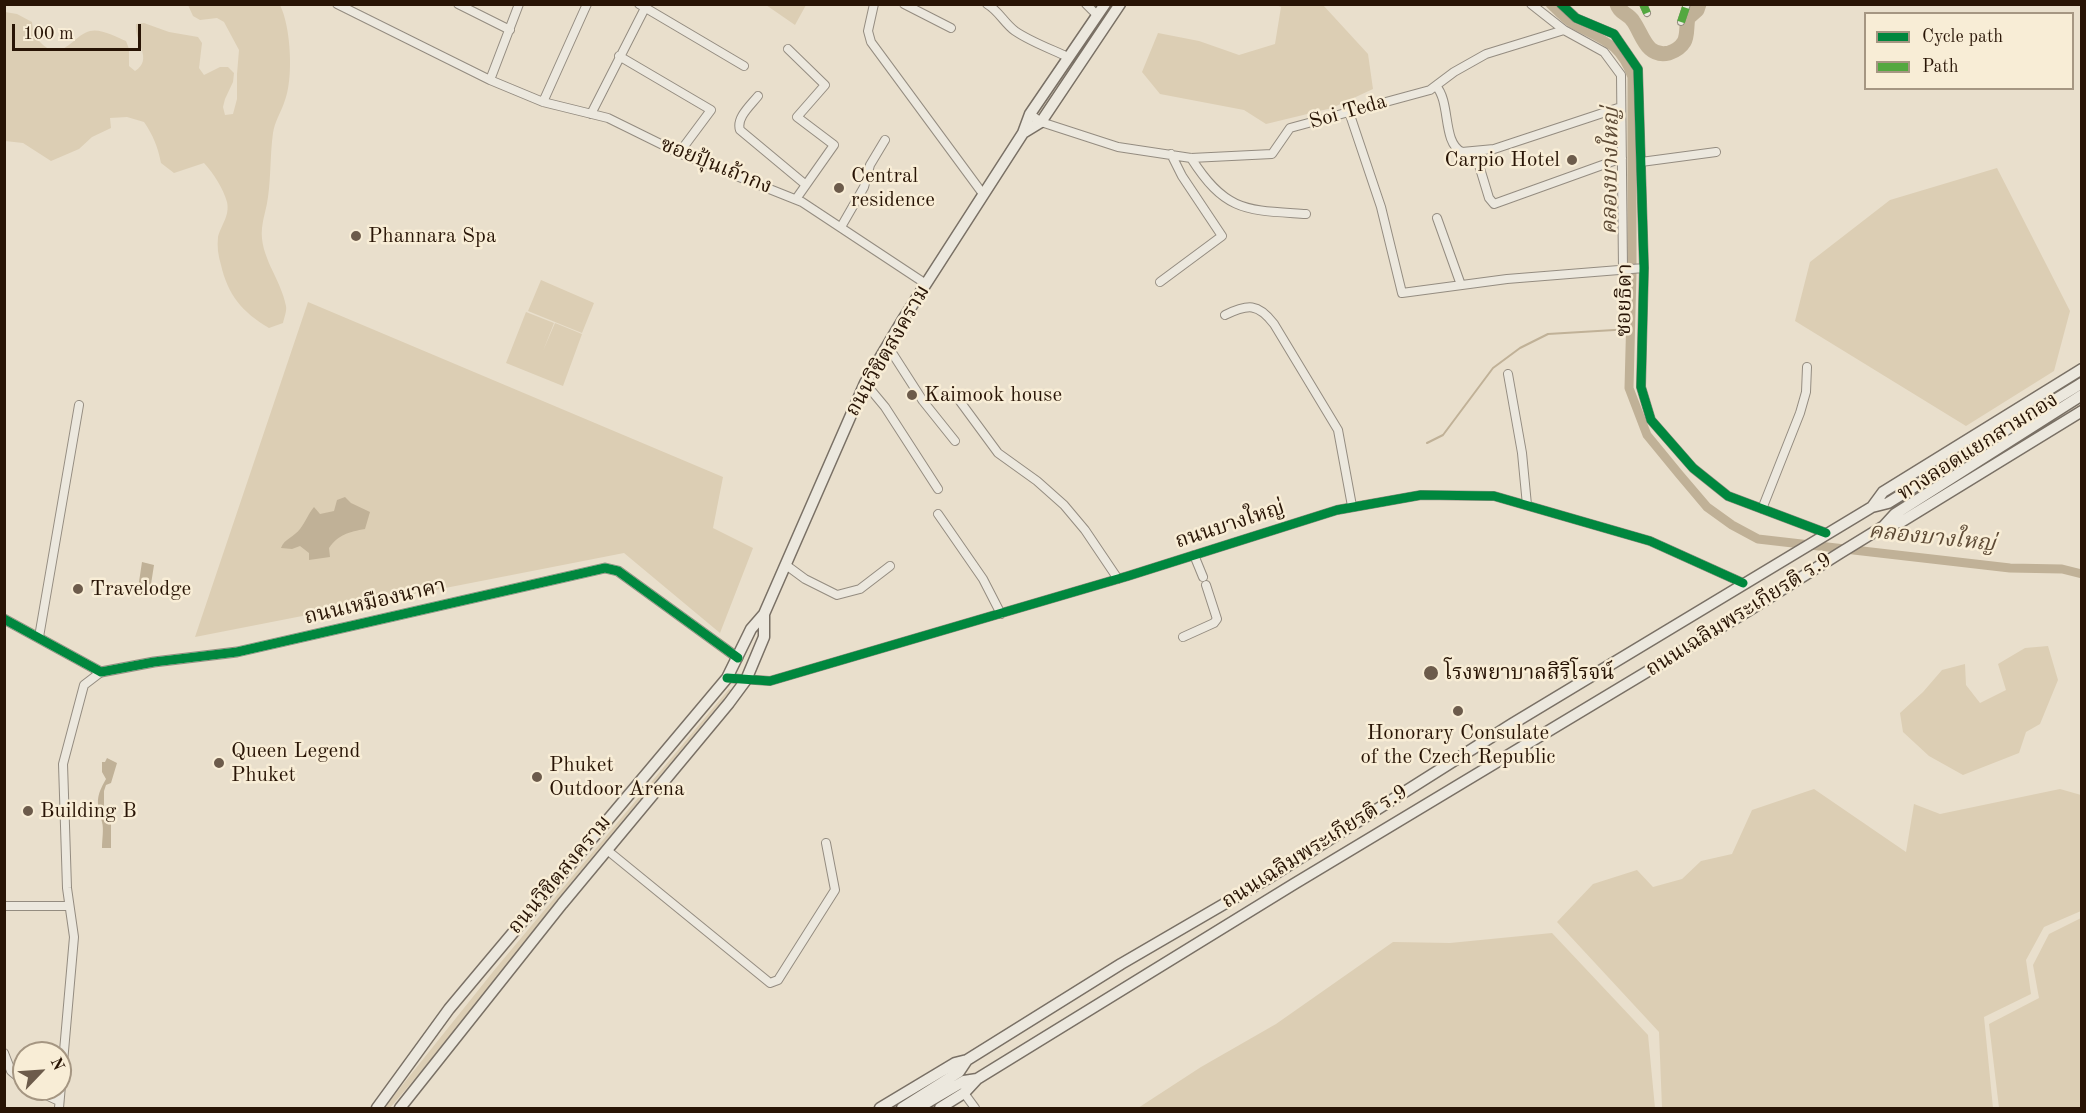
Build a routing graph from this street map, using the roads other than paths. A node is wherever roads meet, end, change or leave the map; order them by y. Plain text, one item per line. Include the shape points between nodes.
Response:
1 (337, 4) edge
2 (458, 4) edge
3 (519, 4) edge
4 (587, 4) edge
5 (874, 4) edge
6 (904, 4) edge
7 (987, 4) edge
8 (1086, 4) edge
9 (1105, 4) edge
10 (1120, 4) edge
11 (1561, 4) edge
12 (1643, 4) edge
13 (1687, 4) edge
14 (1534, 5) edge
15 (642, 6) edge
16 (1647, 13) dead end
17 (1097, 15) junction
18 (1681, 22) dead end
19 (951, 28) dead end
20 (510, 30) junction
21 (1564, 30) junction
22 (788, 49) dead end
23 (619, 56) junction
24 (1068, 57) junction
25 (744, 66) dead end
26 (490, 80) junction
27 (1436, 86) junction
28 (758, 96) dead end
29 (543, 102) junction
30 (1622, 107) junction
31 (1349, 112) junction
32 (591, 114) junction
33 (1030, 114) junction
34 (1041, 122) junction
35 (1023, 133) junction
36 (885, 141) dead end
37 (1475, 152) junction
38 (1716, 152) dead end
39 (679, 153) junction
40 (1171, 154) junction
41 (1191, 158) junction
42 (1622, 158) junction
43 (1641, 162) junction
44 (806, 185) junction
45 (983, 194) junction
46 (796, 199) junction
47 (1306, 214) dead end
48 (1437, 218) dead end
49 (841, 227) junction
50 (1623, 268) junction
51 (1644, 268) junction
52 (1160, 282) dead end
53 (926, 284) junction
54 (1461, 285) junction
55 (1225, 315) dead end
56 (887, 345) junction
57 (1807, 367) dead end
58 (2082, 369) edge
59 (1508, 374) dead end
60 (865, 383) junction
61 (2082, 383) edge
62 (2082, 395) edge
63 (959, 400) dead end
64 (80, 405) dead end
65 (2082, 411) edge
66 (955, 441) dead end
67 (938, 489) dead end
68 (1352, 506) junction
69 (1527, 506) junction
70 (1872, 507) junction
71 (1762, 509) junction
72 (938, 514) dead end
73 (1884, 526) junction
74 (1826, 533) junction
75 (1194, 555) junction
76 (786, 565) junction
77 (890, 566) dead end
78 (1203, 577) dead end
79 (1118, 579) junction
80 (1743, 583) junction
81 (1206, 585) dead end
82 (764, 614) junction
83 (1001, 614) junction
84 (4, 619) edge
85 (39, 637) junction
86 (1183, 637) dead end
87 (738, 658) junction
88 (100, 672) junction
89 (727, 678) junction
90 (746, 680) junction
91 (826, 843) dead end
92 (607, 850) junction
93 (4, 906) edge
94 (68, 906) junction
95 (4, 1053) edge
96 (967, 1060) junction
97 (12, 1072) edge
98 (977, 1079) junction
99 (964, 1093) junction
100 (59, 1105) edge
101 (377, 1108) edge
102 (400, 1108) edge
103 (880, 1108) edge
104 (902, 1108) edge
105 (918, 1108) edge
106 (940, 1108) edge
107 (975, 1108) edge

1 - 26 street, ซอยปุ้นเถ้ากง
2 - 20 street
3 - 20 street
4 - 29 street
5 - 45 street via 868,31 871,42
6 - 19 street
7 - 24 street via 1019,33
8 - 17 street
9 - 17 main road, ถนนวิชิตสงคราม
10 - 34 main road, ถนนวิชิตสงคราม
11 - 43 street, ซอยธิดา via 1576,18 1614,34 1638,69
12 - 16 street
13 - 18 street
14 - 21 street
15 - 23 street
15 - 25 street
17 - 24 main road, ถนนวิชิตสงคราม
20 - 26 street
21 - 27 street, Soi Teda via 1486,54
21 - 30 street via 1604,52 1621,75
22 - 44 street via 825,85 797,117 834,145
23 - 32 street
23 - 39 street via 711,110
24 - 33 main road, ถนนวิชิตสงคราม
26 - 29 street, ซอยปุ้นเถ้ากง
27 - 31 street, Soi Teda
27 - 37 street via 1455,147 1462,152
28 - 44 street via 741,119 740,130
29 - 32 street, ซอยปุ้นเถ้ากง
30 - 37 street
30 - 42 street
31 - 41 street, Soi Teda via 1290,128 1272,154
31 - 54 street via 1381,207 1401,293
32 - 39 street, ซอยปุ้นเถ้ากง via 608,118
33 - 34 street, Soi Teda
33 - 35 main road, ถนนวิชิตสงคราม
34 - 35 main road, ถนนวิชิตสงคราม
34 - 40 street, Soi Teda via 1118,147
35 - 45 main road, ถนนวิชิตสงคราม
36 - 49 street
37 - 42 street via 1494,204
38 - 43 street
39 - 46 street, ซอยปุ้นเถ้ากง
40 - 41 street, Soi Teda
40 - 52 street via 1222,236
41 - 47 street via 1235,205
42 - 50 street
43 - 51 street, ซอยธิดา
44 - 46 street
45 - 53 main road, ถนนวิชิตสงคราม
46 - 49 street, ซอยปุ้นเถ้ากง
48 - 54 street
49 - 53 street, ซอยปุ้นเถ้ากง
50 - 51 street
50 - 54 street
51 - 71 street, ซอยธิดา via 1641,387 1651,420 1693,468 1728,496
53 - 56 main road, ถนนวิชิตสงคราม
55 - 68 street via 1254,307 1274,324 1338,430
56 - 60 main road, ถนนวิชิตสงคราม
56 - 66 street
57 - 71 street via 1800,413
58 - 70 main road, ถนนเฉลิมพระเกียรติ ร.9 via 1883,492
59 - 69 street
60 - 67 street
60 - 76 main road, ถนนวิชิตสงคราม
61 - 70 main road, ทางลอดแยกสามกอง via 1888,503
62 - 73 main road, ทางลอดแยกสามกอง via 1895,514
63 - 79 street via 998,453 1064,505
64 - 85 street
65 - 73 main road, ถนนเฉลิมพระเกียรติ ร.9 via 1900,522
68 - 69 street, ถนนบางใหญ่ via 1421,495 1494,496
68 - 75 street, ถนนบางใหญ่
69 - 80 street, ถนนบางใหญ่ via 1650,541
70 - 74 main road, ถนนเฉลิมพระเกียรติ ร.9
71 - 74 street, ซอยธิดา
72 - 83 street
73 - 98 main road, ถนนเฉลิมพระเกียรติ ร.9
74 - 80 main road, ถนนเฉลิมพระเกียรติ ร.9
75 - 78 street
75 - 79 street, ถนนบางใหญ่
76 - 77 street via 837,595 860,589
76 - 82 main road, ถนนวิชิตสงคราม
79 - 83 street, ถนนบางใหญ่
80 - 96 main road, ถนนเฉลิมพระเกียรติ ร.9
81 - 86 street via 1216,612 1214,623
82 - 87 main road, ถนนวิชิตสงคราม via 751,629
82 - 90 main road, ถนนวิชิตสงคราม via 764,637
83 - 90 street, ถนนบางใหญ่ via 770,681
84 - 85 street
85 - 88 street
87 - 88 street, ถนนเหมืองนาคา via 618,571 605,568 237,652
87 - 89 main road, ถนนวิชิตสงคราม
88 - 94 street via 84,685 63,764
89 - 90 street, ถนนบางใหญ่
89 - 101 main road, ถนนวิชิตสงคราม via 461,994
90 - 92 main road, ถนนวิชิตสงคราม
91 - 92 street via 835,890 778,980 770,983
92 - 102 main road, ถนนวิชิตสงคราม
93 - 94 street
94 - 100 street via 74,937
95 - 97 street
96 - 103 main road, ถนนเฉลิมพระเกียรติ ร.9 via 955,1063
96 - 104 main road via 959,1072
98 - 99 main road, ถนนเฉลิมพระเกียรติ ร.9
98 - 105 main road via 964,1081
99 - 106 main road, ถนนเฉลิมพระเกียรติ ร.9
99 - 107 street

